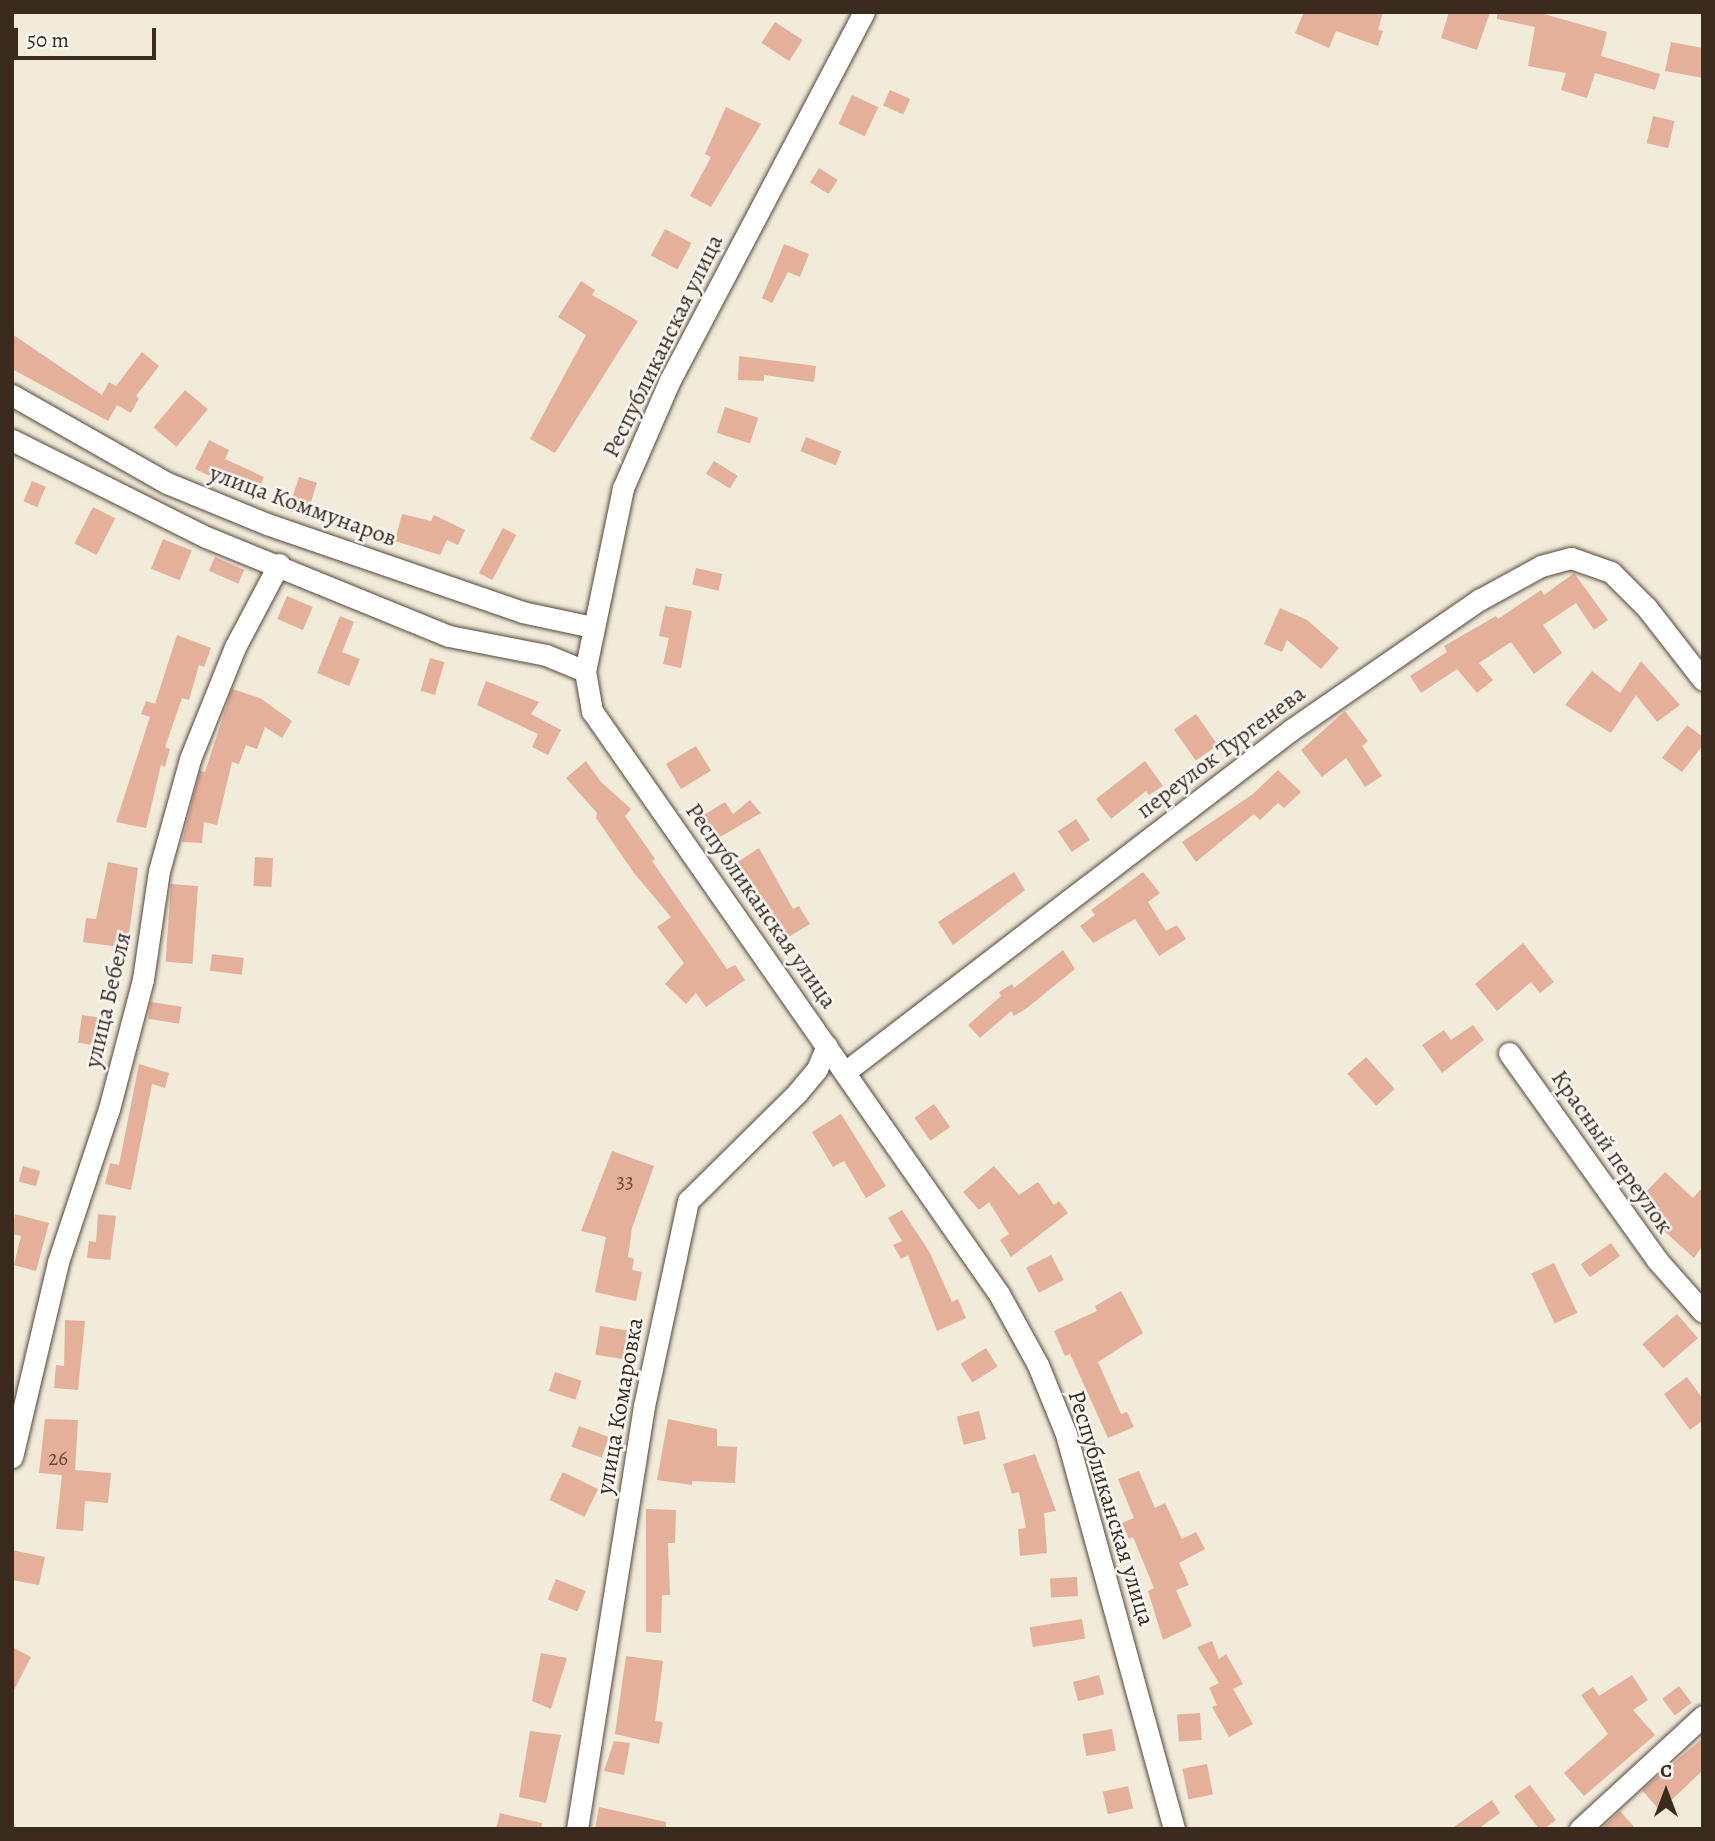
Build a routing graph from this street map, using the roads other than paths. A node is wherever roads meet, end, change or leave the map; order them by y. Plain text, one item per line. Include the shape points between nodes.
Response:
1 (864, 12) edge
2 (12, 395) edge
3 (12, 440) edge
4 (279, 564) junction
5 (592, 627) junction
6 (585, 671) junction
7 (1703, 680) edge
8 (827, 1046) junction
9 (1509, 1053) dead end
10 (845, 1072) junction
11 (1703, 1312) edge
12 (12, 1457) edge
13 (1703, 1716) edge
14 (577, 1829) edge
15 (1174, 1829) edge
16 (1580, 1829) edge

1 - 5 street, Республиканская улица via 670,380 623,488
2 - 5 street, улица Коммунаров via 167,483 267,524 523,612
3 - 4 street via 129,502
4 - 6 street via 449,636 545,655
4 - 12 street, улица Бебеля via 235,647 190,759 159,871 143,979 109,1109 58,1262
5 - 6 street, Республиканская улица
6 - 8 street, Республиканская улица via 592,711
7 - 10 street, переулок Тургенева via 1647,608 1611,572 1571,558 1541,566 1479,600 1291,730
8 - 10 street, Республиканская улица
8 - 14 street, улица Комаровка via 817,1069 797,1093 688,1201 645,1406
9 - 11 street, Красный переулок via 1657,1260
10 - 15 street, Республиканская улица via 999,1294 1038,1365 1066,1434
13 - 16 street

